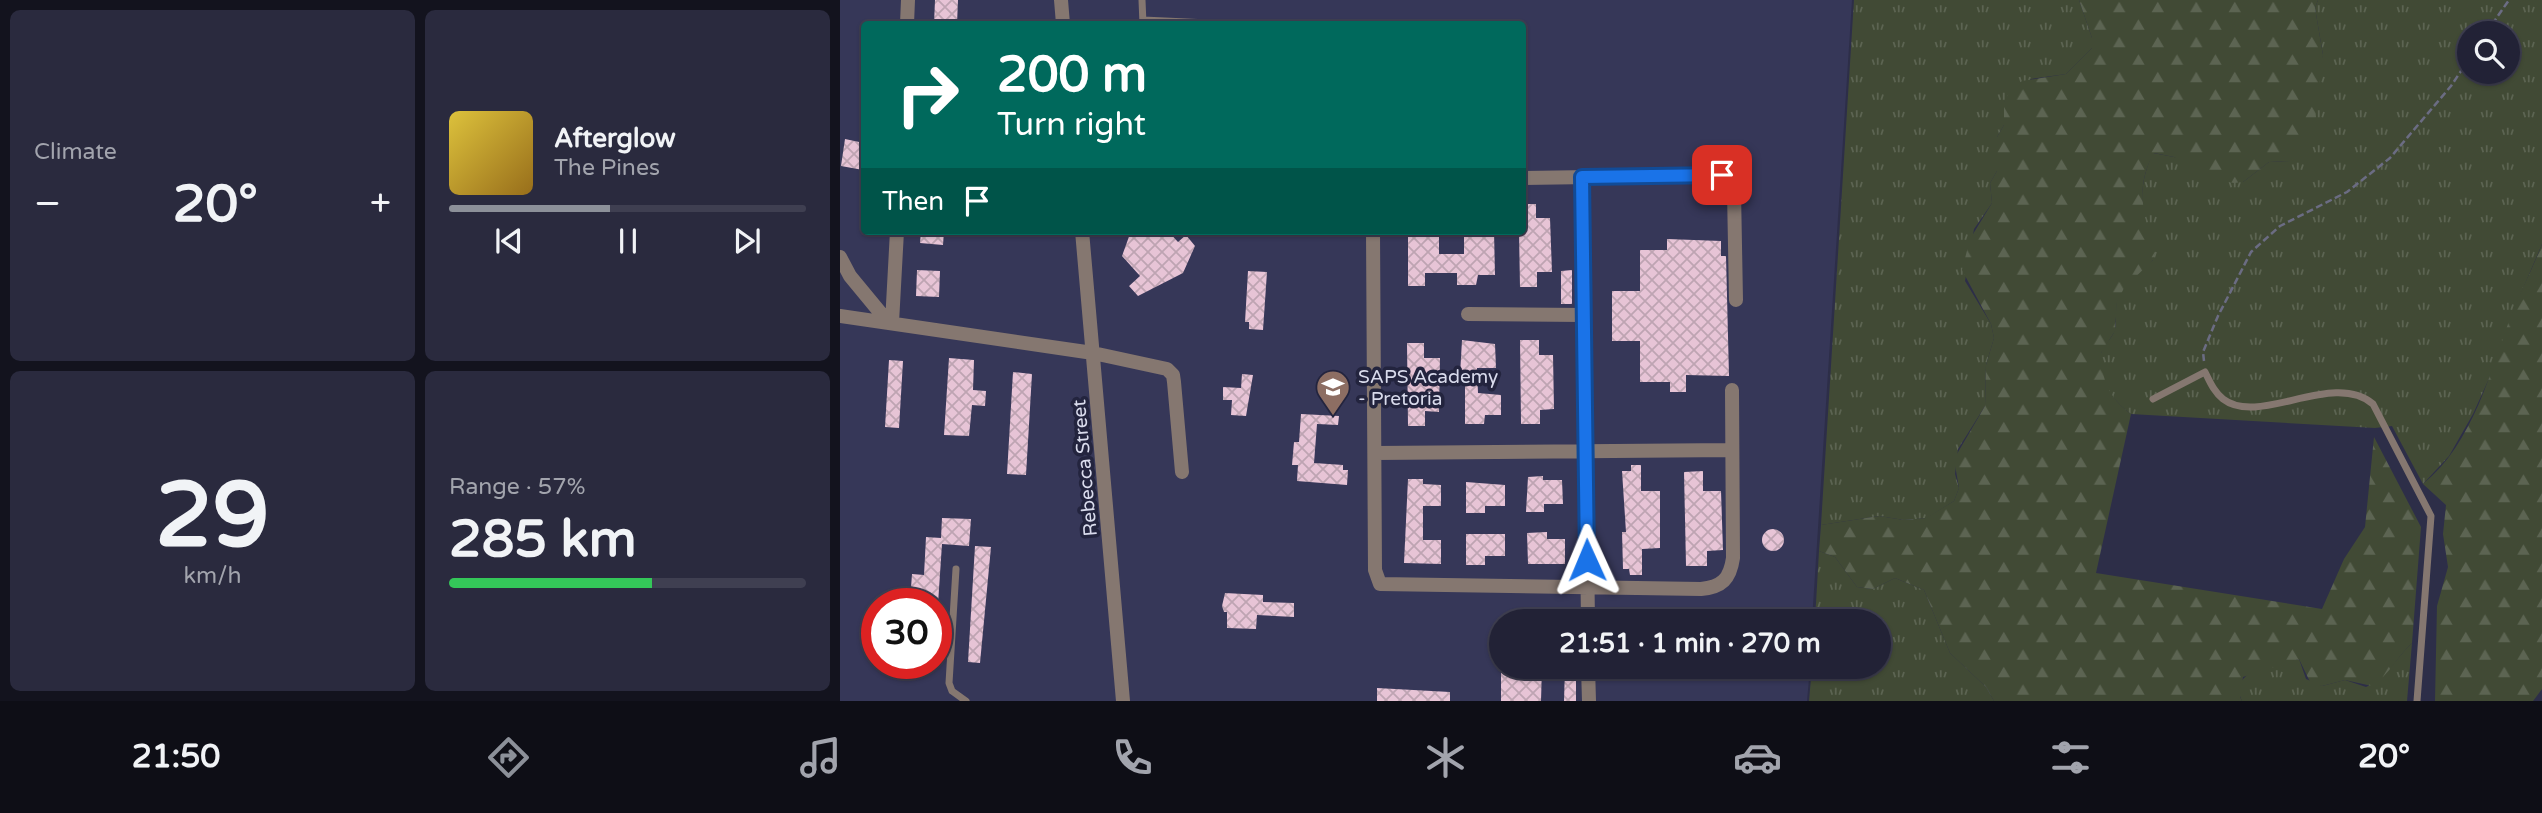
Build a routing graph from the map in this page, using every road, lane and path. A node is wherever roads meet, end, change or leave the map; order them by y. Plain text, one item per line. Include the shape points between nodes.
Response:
1 (908, 0) edge
2 (1061, 0) edge
3 (1142, 0) edge
4 (2509, 0) edge
5 (907, 21) edge
6 (1063, 21) edge
7 (1143, 21) edge
8 (2495, 21) edge
9 (2457, 74) edge
10 (1582, 177) junction
11 (1526, 178) edge
12 (897, 235) edge
13 (1082, 235) edge
14 (1373, 235) edge
15 (840, 257) edge
16 (1736, 300) dead end
17 (1468, 314) dead end
18 (1583, 315) junction
19 (840, 316) edge
20 (890, 323) junction
21 (1093, 353) junction
22 (2205, 372) junction
23 (1732, 390) dead end
24 (2153, 398) dead end
25 (1732, 450) junction
26 (1585, 452) junction
27 (1376, 453) junction
28 (1182, 472) dead end
29 (956, 569) dead end
30 (1587, 587) junction
31 (1588, 609) edge
32 (1588, 679) edge
33 (965, 701) edge
34 (1123, 701) edge
35 (1589, 701) edge
36 (2417, 701) edge

1 - 5 street
2 - 6 street
3 - 7 lane
4 - 8 path
9 - 22 path via 2390,158 2347,192 2280,226 2251,252 2203,352
10 - 11 street
10 - 16 street via 1727,178 1734,191
10 - 18 street
12 - 20 street
13 - 21 street, Rebecca Street
14 - 27 street
15 - 20 street via 850,276
17 - 18 street
18 - 26 street
19 - 20 street
20 - 21 street
21 - 28 street via 1159,366 1173,375
21 - 34 street, Rebecca Street
22 - 24 lane
22 - 36 lane via 2219,396 2240,406 2345,391 2373,404 2431,516
23 - 25 street
25 - 26 street
25 - 30 street via 1733,558 1731,572 1723,582 1701,589
26 - 27 street
26 - 30 street
27 - 30 street via 1375,570 1380,584
29 - 33 lane via 949,682 952,691
30 - 31 street
32 - 35 street

